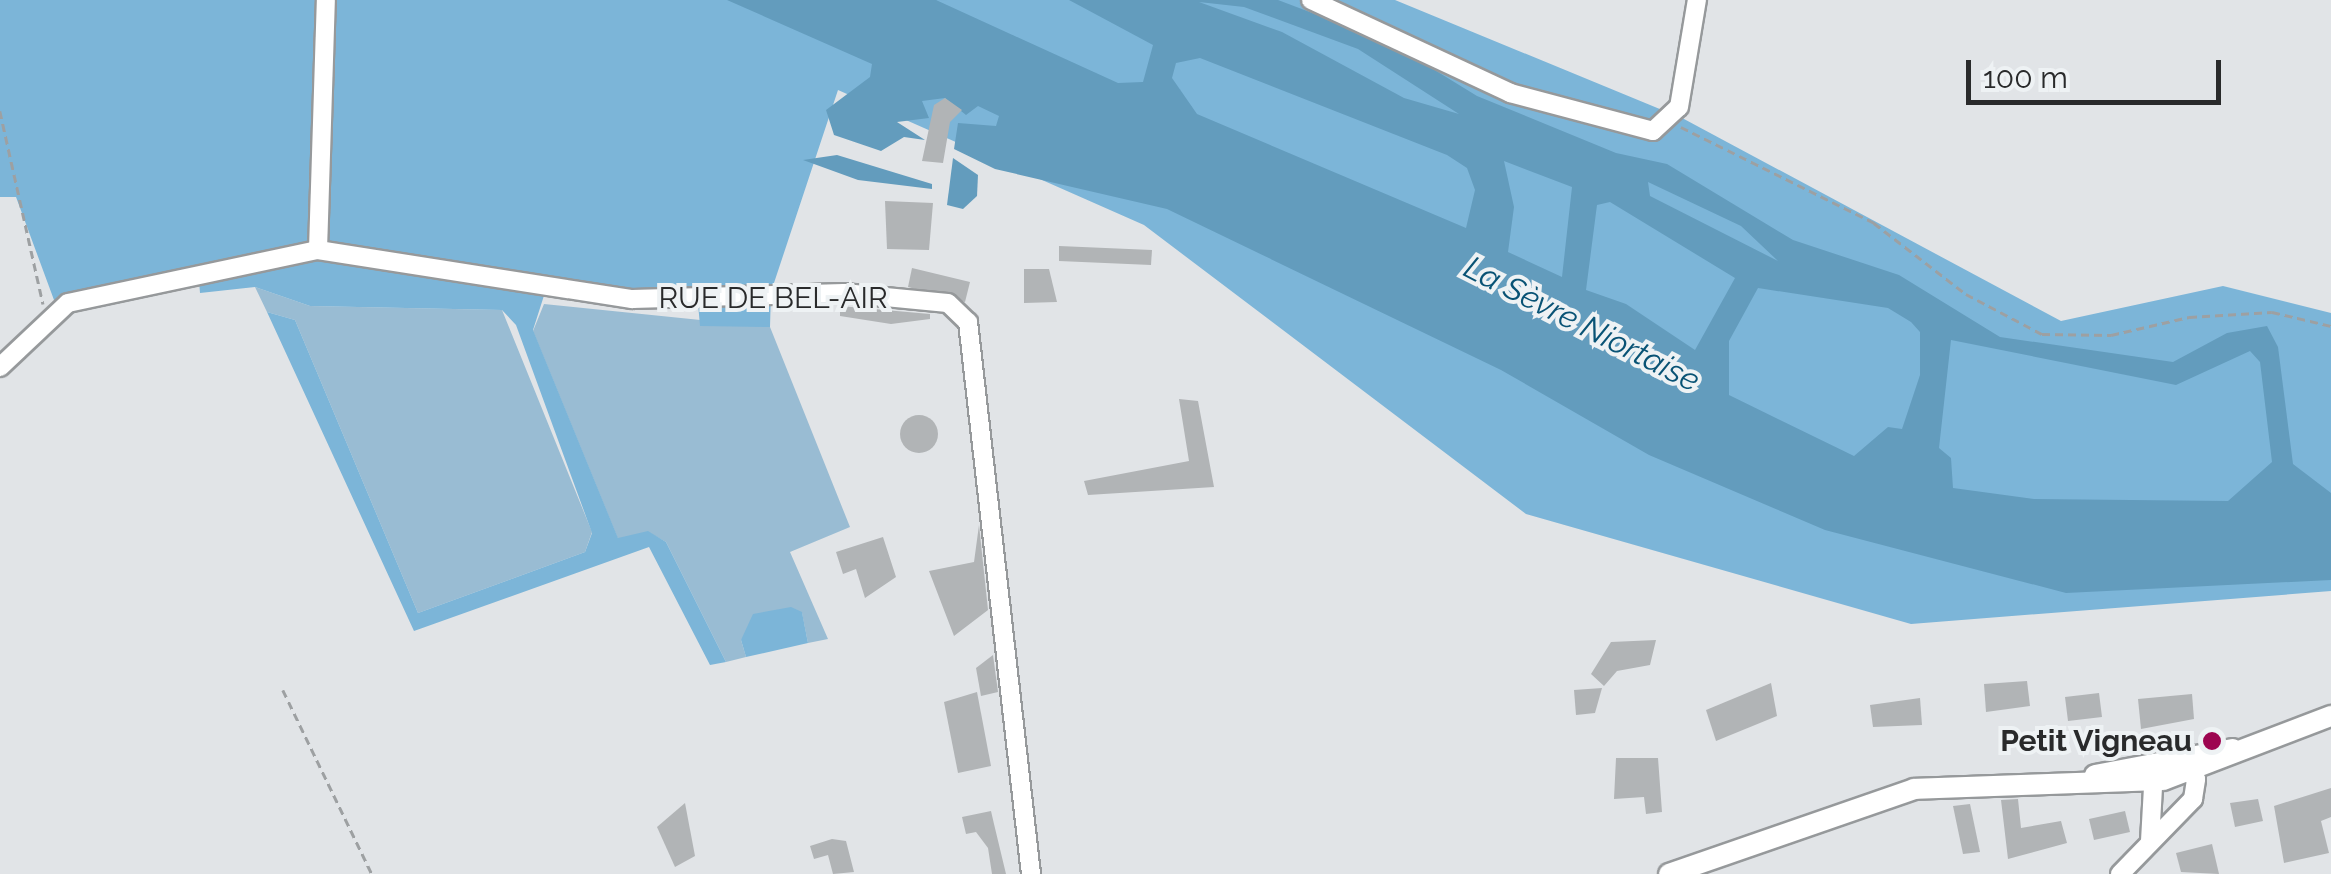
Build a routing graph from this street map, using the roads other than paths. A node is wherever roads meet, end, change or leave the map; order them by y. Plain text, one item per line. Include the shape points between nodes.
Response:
1 (326, 0) edge
2 (1311, 0) edge
3 (1696, 0) edge
4 (318, 250) junction
5 (0, 367) edge
6 (2331, 716) edge
7 (2260, 745) junction
8 (2165, 758) junction
9 (2193, 774) junction
10 (2073, 780) junction
11 (2148, 782) junction
12 (2150, 841) junction
13 (1031, 874) edge
14 (1668, 874) edge
15 (2120, 874) edge

1 - 4 street
2 - 3 street via 1510,93 1653,130 1671,122 1690,68
4 - 5 street via 45,316
4 - 13 street, RUE DE BEL-AIR via 632,299 844,294 958,308 968,322 993,501
6 - 7 street
7 - 8 street
7 - 9 street
8 - 9 street
8 - 10 street
8 - 11 street
9 - 11 street
9 - 12 street via 2188,808
10 - 11 street
10 - 14 street via 1914,789
11 - 12 street
12 - 15 street

